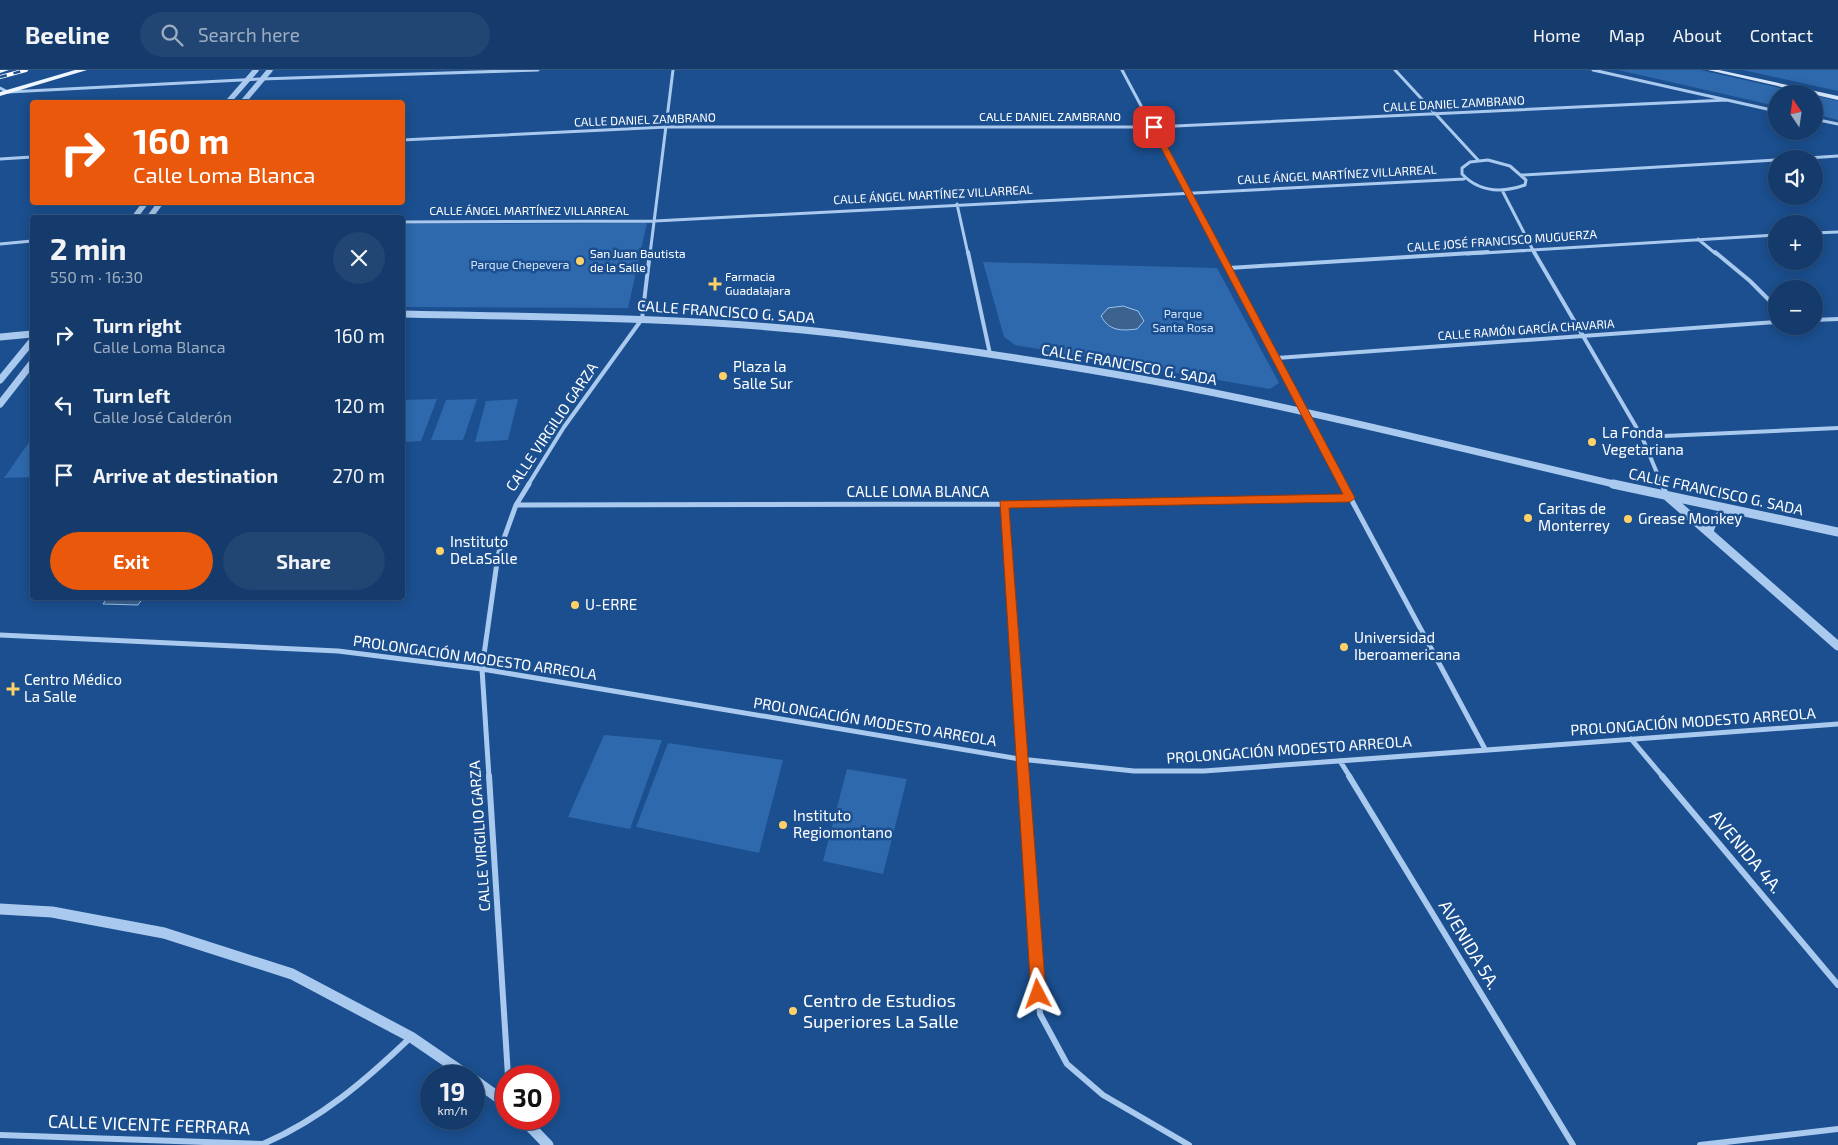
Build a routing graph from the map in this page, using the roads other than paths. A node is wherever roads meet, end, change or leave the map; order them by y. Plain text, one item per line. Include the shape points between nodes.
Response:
1 (5, 70) edge
2 (61, 70) edge
3 (83, 70) edge
4 (256, 70) edge
5 (270, 70) edge
6 (440, 70) edge
7 (538, 70) edge
8 (673, 70) edge
9 (1122, 70) edge
10 (1395, 70) edge
11 (1593, 70) edge
12 (1711, 70) edge
13 (0, 71) edge
14 (438, 74) junction
15 (262, 79) junction
16 (248, 80) junction
17 (0, 88) edge
18 (8, 92) junction
19 (0, 94) edge
20 (1838, 98) edge
21 (230, 100) edge
22 (244, 100) edge
23 (1727, 100) junction
24 (1768, 109) edge
25 (1436, 115) junction
26 (1823, 121) edge
27 (1838, 124) edge
28 (666, 127) junction
29 (1154, 127) junction
30 (405, 140) edge
31 (1838, 156) edge
32 (30, 157) edge
33 (1823, 157) edge
34 (0, 159) edge
35 (1478, 160) junction
36 (1768, 160) edge
37 (1522, 175) junction
38 (1464, 179) junction
39 (1187, 192) junction
40 (1503, 192) junction
41 (957, 204) junction
42 (655, 221) junction
43 (405, 222) edge
44 (1838, 232) edge
45 (1823, 233) edge
46 (1768, 235) edge
47 (1698, 239) junction
48 (30, 241) edge
49 (0, 244) edge
50 (1532, 250) junction
51 (1229, 268) junction
52 (1768, 299) edge
53 (405, 314) edge
54 (642, 319) junction
55 (1838, 319) edge
56 (1823, 320) edge
57 (1768, 323) edge
58 (30, 334) edge
59 (1583, 336) junction
60 (0, 337) edge
61 (30, 343) edge
62 (990, 354) junction
63 (1277, 358) junction
64 (30, 366) edge
65 (0, 380) edge
66 (0, 404) edge
67 (1305, 414) junction
68 (1838, 428) edge
69 (1642, 438) junction
70 (1667, 496) junction
71 (1350, 498) junction
72 (1004, 504) junction
73 (516, 505) junction
74 (1744, 511) junction
75 (1709, 532) junction
76 (1838, 532) edge
77 (0, 635) edge
78 (1838, 646) edge
79 (482, 670) junction
80 (1838, 724) edge
81 (1631, 739) junction
82 (1485, 750) junction
83 (1020, 759) junction
84 (1340, 761) junction
85 (0, 909) edge
86 (1838, 985) edge
87 (411, 1037) junction
88 (452, 1065) edge
89 (507, 1065) edge
90 (1838, 1129) edge
91 (534, 1130) edge
92 (0, 1135) edge
93 (216, 1144) edge
94 (548, 1145) edge
95 (1189, 1145) edge
96 (1573, 1145) edge
97 (1700, 1145) edge

1 - 13 main road
2 - 17 main road
3 - 18 main road
4 - 16 street
5 - 15 street
6 - 14 street
7 - 14 street
8 - 28 street, CALLE VIRGILIO GARZA
9 - 29 street
10 - 25 street
11 - 23 street
12 - 20 main road
14 - 15 street
15 - 16 street
15 - 22 street
16 - 18 street
16 - 21 street
17 - 18 street
18 - 19 main road
23 - 24 street
23 - 25 street, CALLE DANIEL ZAMBRANO
25 - 29 street, CALLE DANIEL ZAMBRANO
25 - 35 street
26 - 27 street
28 - 29 street, CALLE DANIEL ZAMBRANO
28 - 30 street, CALLE DANIEL ZAMBRANO
28 - 42 street, CALLE VIRGILIO GARZA
29 - 39 street
31 - 33 street
32 - 34 street
35 - 37 street via 1499,162
35 - 38 street via 1461,168 1460,174
36 - 37 street
37 - 40 street via 1525,185
38 - 39 street, CALLE ÁNGEL MARTÍNEZ VILLARREAL
38 - 40 street via 1487,190
39 - 41 street, CALLE ÁNGEL MARTÍNEZ VILLARREAL
39 - 51 street
40 - 50 street
41 - 42 street, CALLE ÁNGEL MARTÍNEZ VILLARREAL
41 - 62 street
42 - 43 street, CALLE ÁNGEL MARTÍNEZ VILLARREAL
42 - 54 street, CALLE VIRGILIO GARZA
44 - 45 street
46 - 47 street, CALLE JOSÉ FRANCISCO MUGUERZA
47 - 50 street, CALLE JOSÉ FRANCISCO MUGUERZA
47 - 52 street
48 - 49 street
50 - 51 street, CALLE JOSÉ FRANCISCO MUGUERZA
50 - 59 street
51 - 63 street
53 - 54 street, CALLE FRANCISCO G. SADA
54 - 62 street, CALLE FRANCISCO G. SADA via 837,334
54 - 73 street, CALLE VIRGILIO GARZA via 564,427
55 - 56 street
57 - 59 street, CALLE RAMÓN GARCÍA CHAVARIA
58 - 60 street
59 - 63 street, CALLE RAMÓN GARCÍA CHAVARIA
59 - 69 street
61 - 65 street
62 - 67 street, CALLE FRANCISCO G. SADA via 1152,381
63 - 67 street
64 - 66 street
67 - 70 street, CALLE FRANCISCO G. SADA
67 - 71 street
68 - 69 street
69 - 70 street
70 - 74 street, CALLE FRANCISCO G. SADA
70 - 75 street
71 - 72 street, CALLE LOMA BLANCA
71 - 82 street
72 - 73 street, CALLE LOMA BLANCA
72 - 83 street
73 - 79 street, CALLE VIRGILIO GARZA via 498,555
74 - 75 street via 1718,516 1711,523
74 - 76 street, CALLE FRANCISCO G. SADA
75 - 78 street
77 - 79 street, PROLONGACIÓN MODESTO ARREOLA via 285,647
79 - 83 street, PROLONGACIÓN MODESTO ARREOLA
79 - 89 street, CALLE VIRGILIO GARZA
80 - 81 street, PROLONGACIÓN MODESTO ARREOLA
81 - 82 street, PROLONGACIÓN MODESTO ARREOLA
81 - 86 street, AVENIDA 4A.
82 - 84 street, PROLONGACIÓN MODESTO ARREOLA
83 - 84 street, PROLONGACIÓN MODESTO ARREOLA via 1134,771 1204,771
83 - 95 street via 1040,1014 1066,1064 1103,1095
84 - 96 street, AVENIDA 5A.
85 - 87 street via 52,912 164,933 292,974
87 - 88 street
87 - 93 street, CALLE VICENTE FERRARA via 364,1082 322,1114 288,1134 263,1144
90 - 97 street
91 - 94 street
92 - 93 street, CALLE VICENTE FERRARA

